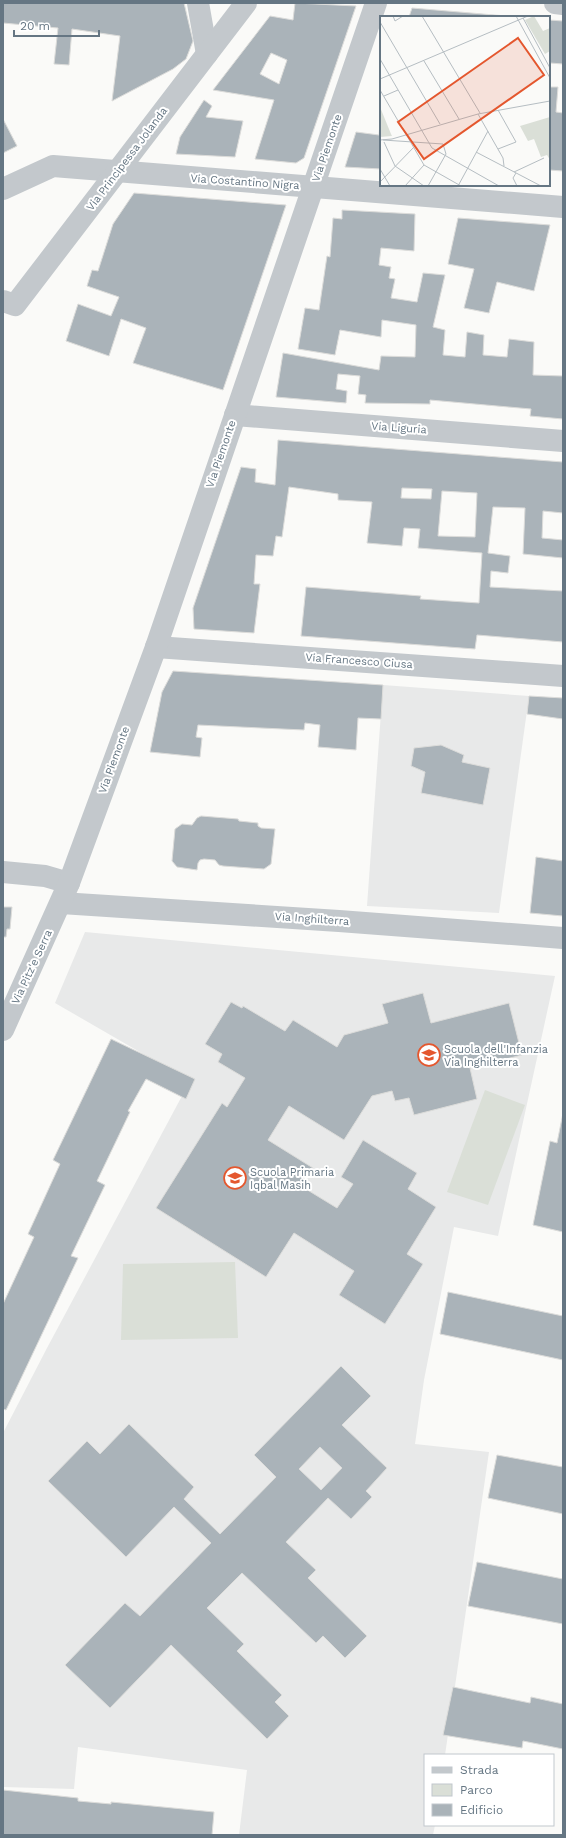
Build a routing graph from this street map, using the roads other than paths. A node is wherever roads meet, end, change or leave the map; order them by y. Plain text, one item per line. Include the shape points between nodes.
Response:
1 (198, 3) edge
2 (376, 3) edge
3 (555, 3) edge
4 (242, 4) edge
5 (563, 4) edge
6 (207, 54) junction
7 (118, 172) junction
8 (314, 187) junction
9 (3, 189) edge
10 (563, 207) edge
11 (3, 301) edge
12 (235, 415) junction
13 (563, 441) edge
14 (156, 647) junction
15 (563, 676) edge
16 (3, 872) edge
17 (69, 883) junction
18 (61, 903) junction
19 (563, 938) edge
20 (3, 1030) edge

1 - 6 street
2 - 8 street, Via Piemonte
3 - 5 street
4 - 6 street, Via Principessa Jolanda
6 - 7 street, Via Principessa Jolanda
7 - 8 street, Via Costantino Nigra
7 - 9 street, Via Costantino Nigra via 53,166
7 - 11 street, Via Principessa Jolanda via 15,305
8 - 10 street, Via Costantino Nigra
8 - 12 street, Via Piemonte
12 - 13 street, Via Liguria
12 - 14 street, Via Piemonte
14 - 15 street, Via Francesco Ciusa
14 - 17 street, Via Piemonte
16 - 17 street via 45,876
17 - 18 street, Via Piemonte
18 - 19 street, Via Inghilterra
18 - 20 street, Via Pitz'e Serra

